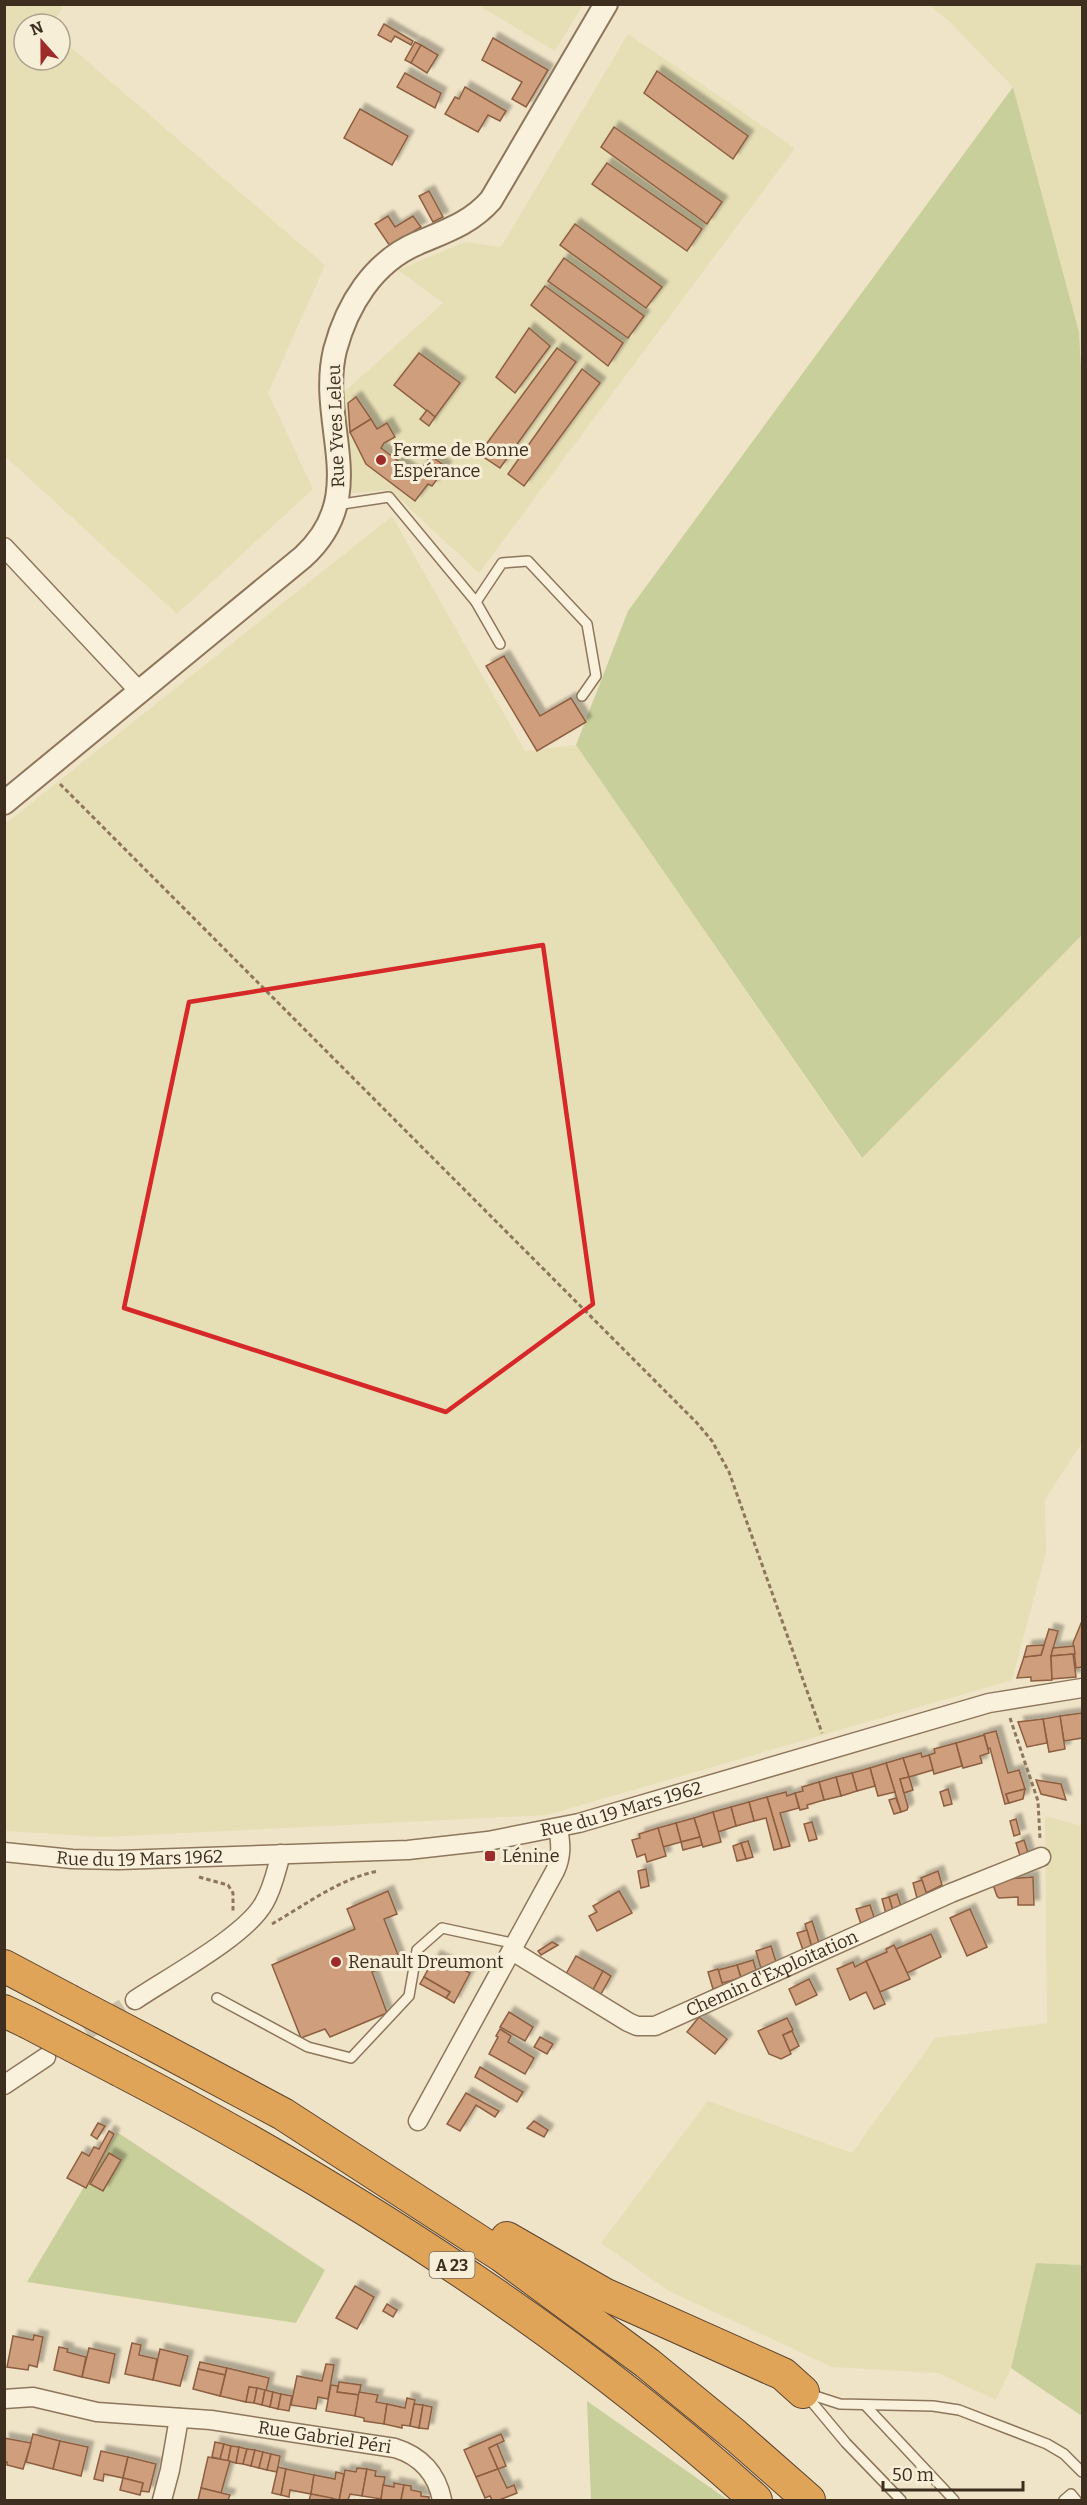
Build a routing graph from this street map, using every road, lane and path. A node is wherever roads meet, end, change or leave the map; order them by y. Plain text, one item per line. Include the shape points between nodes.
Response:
1 (606, 4) edge
2 (336, 505) junction
3 (4, 547) edge
4 (476, 602) junction
5 (500, 644) dead end
6 (140, 692) junction
7 (582, 696) dead end
8 (46, 770) junction
9 (4, 804) edge
10 (1083, 1688) edge
11 (1003, 1699) junction
12 (828, 1750) junction
13 (558, 1828) junction
14 (4, 1852) edge
15 (281, 1854) junction
16 (1041, 1857) joint
17 (514, 1948) junction
18 (4, 1966) edge
19 (217, 1998) dead end
20 (135, 2000) tunnel mouth
21 (16, 2017) edge
22 (46, 2057) tunnel mouth
23 (4, 2085) edge
24 (418, 2121) dead end
25 (396, 2186) junction
26 (804, 2392) junction
27 (4, 2399) edge
28 (866, 2405) junction
29 (179, 2418) junction
30 (1083, 2472) edge
31 (162, 2500) edge
32 (442, 2500) edge
33 (756, 2500) edge
34 (809, 2500) edge
35 (901, 2500) edge
36 (954, 2500) edge
37 (1064, 2500) edge
38 (1076, 2500) edge

1 - 2 street, Rue Yves Leleu via 491,200 466,223 391,258 367,282 348,312 332,375 339,474
2 - 4 lane via 389,496
2 - 6 street, Rue Yves Leleu via 330,524 311,549
3 - 6 street
4 - 5 lane
4 - 7 lane via 502,563 528,561 588,624 596,676
6 - 8 street, Rue Yves Leleu
8 - 9 street, Rue Yves Leleu
8 - 12 path via 712,1441 729,1472
10 - 11 street, Rue du 19 Mars 1962
11 - 12 street, Rue du 19 Mars 1962
11 - 16 path via 1038,1801
12 - 13 street, Rue du 19 Mars 1962
13 - 15 street, Rue du 19 Mars 1962 via 448,1847
13 - 17 street via 560,1859
14 - 15 street, Rue du 19 Mars 1962 via 119,1860
15 - 20 street via 269,1893 249,1923
16 - 17 street, Chemin d'Exploitation via 951,1893 655,2026 628,2022
17 - 19 lane via 442,1928 417,1950 409,1996 351,2058 308,2047
17 - 24 street
18 - 25 highway, A 23, bridge via 283,2114
21 - 33 highway, A 23, bridge via 314,2178 473,2279 615,2382
22 - 23 street
25 - 26 highway via 500,2233 604,2294 783,2374
25 - 34 highway, A 23 via 618,2340
26 - 28 lane via 828,2402
26 - 35 lane
27 - 29 street, Rue Gabriel Péri via 33,2397 97,2412
28 - 30 lane via 959,2410 1047,2444
28 - 36 lane
29 - 31 street
29 - 32 street, Rue Gabriel Péri via 404,2451 431,2472
37 - 38 lane via 1071,2494

